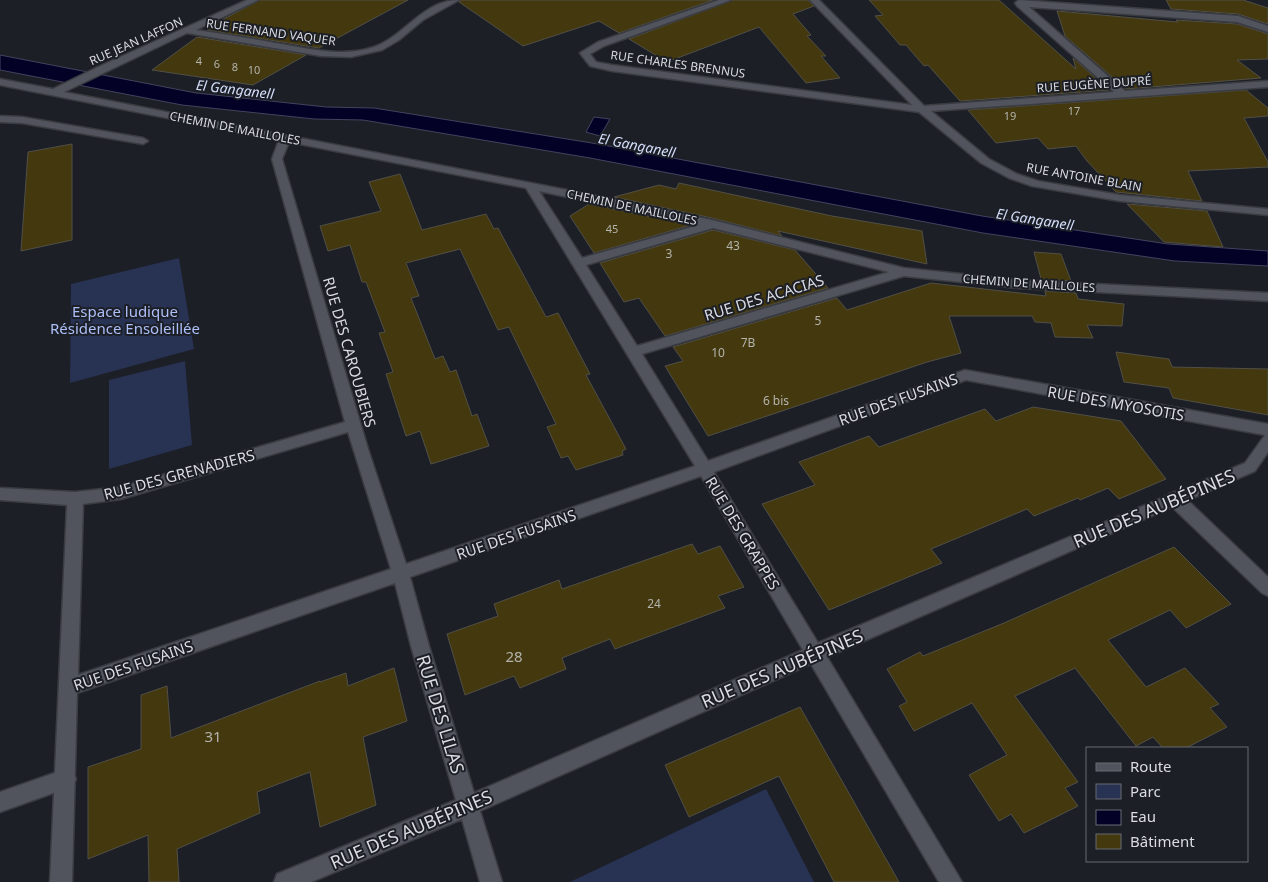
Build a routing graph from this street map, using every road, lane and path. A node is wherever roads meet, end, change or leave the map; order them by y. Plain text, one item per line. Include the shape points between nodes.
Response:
1 (254, 0) edge
2 (455, 0) edge
3 (727, 0) edge
4 (814, 0) edge
5 (1018, 2) edge
6 (1268, 29) edge
7 (188, 32) junction
8 (0, 82) edge
9 (1268, 84) edge
10 (55, 92) junction
11 (1123, 95) junction
12 (922, 109) junction
13 (0, 119) edge
14 (285, 138) junction
15 (143, 141) dead end
16 (530, 186) junction
17 (1268, 212) edge
18 (712, 224) junction
19 (579, 263) junction
20 (904, 272) junction
21 (1268, 297) edge
22 (634, 352) junction
23 (965, 375) joint
24 (354, 425) junction
25 (1268, 430) edge
26 (1268, 440) edge
27 (704, 469) junction
28 (0, 494) edge
29 (75, 499) junction
30 (1175, 500) junction
31 (401, 574) junction
32 (1268, 588) edge
33 (816, 654) junction
34 (67, 688) junction
35 (66, 779) junction
36 (0, 802) edge
37 (469, 805) junction
38 (62, 882) edge
39 (285, 882) edge
40 (492, 882) edge
41 (951, 882) edge

1 - 7 street, RUE JEAN LAFFON
2 - 7 street, RUE FERNAND VAQUER via 420,18 385,45 360,53 321,53
3 - 12 street, RUE CHARLES BRENNUS via 601,44 585,53 593,64 612,68
4 - 12 street, RUE ANTOINE BLAIN
5 - 6 street via 1238,19
5 - 11 street
7 - 10 street, RUE JEAN LAFFON
8 - 10 street, CHEMIN DE MAILLOLES
9 - 11 street, RUE EUGÈNE DUPRÉ
10 - 14 street, CHEMIN DE MAILLOLES
11 - 12 street, RUE EUGÈNE DUPRÉ
12 - 17 street, RUE ANTOINE BLAIN via 985,161 1036,184 1120,198
13 - 15 street
14 - 16 street, CHEMIN DE MAILLOLES
14 - 24 street, RUE DES CAROUBIERS via 278,159
16 - 18 street, CHEMIN DE MAILLOLES
16 - 19 street, RUE DES GRAPPES
18 - 19 street
18 - 20 street, CHEMIN DE MAILLOLES
19 - 22 street, RUE DES GRAPPES
20 - 21 street, CHEMIN DE MAILLOLES via 1019,284
20 - 22 street, RUE DES ACACIAS
22 - 27 street, RUE DES GRAPPES
23 - 25 street, RUE DES MYOSOTIS
23 - 27 street, RUE DES FUSAINS
24 - 29 street, RUE DES GRENADIERS via 121,493
24 - 31 street, RUE DES CAROUBIERS
26 - 30 street, RUE DES AUBÉPINES via 1250,467
27 - 31 street, RUE DES FUSAINS
27 - 33 street, RUE DES GRAPPES
28 - 29 street, RUE DES GRENADIERS
29 - 34 street
30 - 32 street
30 - 33 street, RUE DES AUBÉPINES
31 - 34 street, RUE DES FUSAINS
31 - 37 street, RUE DES LILAS
33 - 37 street, RUE DES AUBÉPINES
33 - 41 street, RUE DES GRAPPES
34 - 35 street
35 - 36 street
35 - 38 street
37 - 39 street, RUE DES AUBÉPINES
37 - 40 street, RUE DES LILAS

